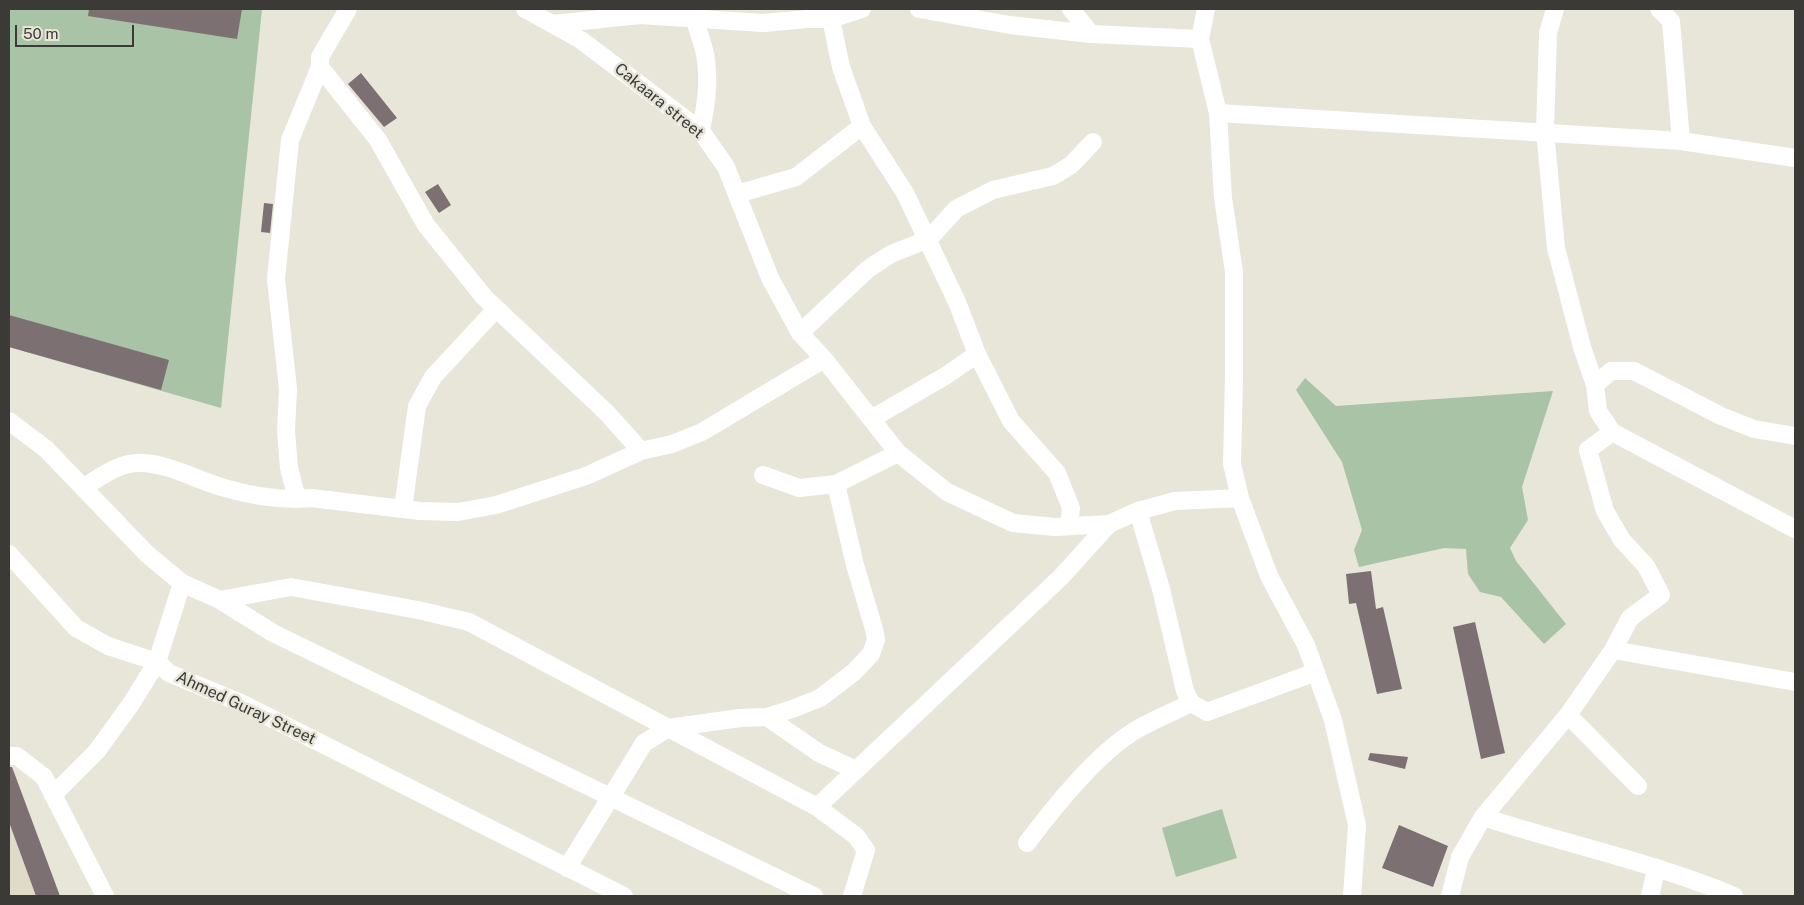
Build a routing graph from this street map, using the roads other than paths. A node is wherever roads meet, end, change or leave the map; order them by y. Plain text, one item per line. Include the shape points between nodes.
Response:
1 (348, 9) edge
2 (526, 9) edge
3 (862, 9) edge
4 (919, 9) edge
5 (1071, 9) edge
6 (1206, 9) edge
7 (1555, 9) edge
8 (1659, 9) edge
9 (694, 13) edge
10 (807, 14) edge
11 (831, 19) junction
12 (553, 24) junction
13 (1091, 34) junction
14 (1200, 40) junction
15 (320, 67) junction
16 (1218, 113) junction
17 (862, 126) junction
18 (701, 131) junction
19 (1546, 131) junction
20 (1681, 141) junction
21 (1093, 142) dead end
22 (1795, 158) edge
23 (736, 194) junction
24 (929, 239) junction
25 (496, 309) junction
26 (800, 333) junction
27 (977, 354) junction
28 (824, 359) junction
29 (1595, 385) junction
30 (871, 419) junction
31 (9, 421) edge
32 (1612, 432) junction
33 (1795, 436) edge
34 (641, 450) junction
35 (898, 453) junction
36 (763, 475) dead end
37 (836, 484) junction
38 (83, 488) junction
39 (1240, 498) junction
40 (297, 499) junction
41 (403, 509) junction
42 (1138, 511) junction
43 (1109, 524) junction
44 (1069, 526) junction
45 (1795, 529) edge
46 (9, 554) edge
47 (182, 582) junction
48 (220, 600) junction
49 (1613, 650) junction
50 (157, 662) junction
51 (1316, 672) junction
52 (1795, 682) edge
53 (1191, 703) junction
54 (1568, 715) junction
55 (766, 717) junction
56 (668, 728) junction
57 (9, 756) edge
58 (856, 770) junction
59 (1638, 786) dead end
60 (53, 795) junction
61 (610, 797) junction
62 (817, 807) junction
63 (1483, 817) junction
64 (1027, 844) dead end
65 (567, 868) junction
66 (1656, 870) junction
67 (105, 896) edge
68 (624, 896) edge
69 (814, 896) edge
70 (852, 896) edge
71 (1352, 896) edge
72 (1450, 896) edge
73 (1650, 896) edge
74 (1734, 896) edge

1 - 15 street via 320,58
2 - 12 street, Cakaara street
3 - 11 street
4 - 13 street via 1010,25
5 - 13 street
6 - 14 street
7 - 19 street via 1548,33
8 - 20 street via 1670,21
9 - 10 street via 763,23
9 - 12 street
9 - 18 street via 705,53 709,86
10 - 11 street
11 - 17 street via 841,67
12 - 18 street, Cakaara street via 581,40
13 - 14 street
14 - 16 street
15 - 25 street via 378,140 426,225
15 - 40 street via 290,140 276,280 288,389 286,431 289,468
16 - 19 street
16 - 39 street via 1223,198 1234,272 1232,464
17 - 23 street via 796,177
17 - 24 street via 905,193
18 - 23 street, Cakaara street via 726,167
19 - 20 street
19 - 29 street via 1556,248
20 - 22 street
21 - 24 street via 1071,164 1053,176 993,190 956,209
23 - 26 street, Cakaara street via 770,278
24 - 26 street via 891,254 868,269
24 - 27 street
25 - 34 street via 607,413
25 - 41 street via 433,377 417,406
26 - 28 street, Cakaara street
27 - 30 street
27 - 44 street via 1012,421 1057,473 1071,508
28 - 30 street, Cakaara street
28 - 34 street via 702,432 672,444
29 - 32 street via 1598,411
29 - 33 street via 1611,371 1634,371 1720,416 1754,429
30 - 35 street, Cakaara street
31 - 38 street via 46,449
32 - 45 street
32 - 49 street via 1588,450 1605,511 1622,540 1646,566 1661,594 1630,618
34 - 41 street via 586,476 496,505 458,512
35 - 37 street
35 - 44 street, Cakaara street via 947,492 1013,523
36 - 37 street via 799,488
37 - 55 street via 876,640 871,654 854,672 820,698
38 - 40 street via 118,468 138,463 165,468 226,488 278,499
38 - 47 street via 147,554
39 - 42 street via 1175,501
39 - 51 street via 1269,576 1306,645
40 - 41 street
42 - 43 street
42 - 53 street via 1161,589 1185,692
43 - 44 street, Cakaara street
43 - 58 street via 1062,577
46 - 50 street via 76,628 108,646
47 - 48 street
47 - 50 street, Ahmed Guray Street
48 - 56 street via 292,587 469,622
48 - 61 street via 273,633
49 - 52 street
49 - 54 street
50 - 60 street via 97,751
50 - 65 street, Ahmed Guray Street via 169,673 243,704
51 - 53 street via 1208,712
51 - 71 street via 1333,720 1357,825
53 - 64 street via 1136,730 1116,744 1057,804
54 - 59 street
54 - 63 street
55 - 56 street
55 - 58 street via 819,753
56 - 61 street via 644,743
56 - 62 street
57 - 60 street via 16,756 44,777
58 - 62 street
60 - 67 street
61 - 65 street
61 - 69 street
62 - 70 street via 856,836 866,850
63 - 66 street via 1544,837 1613,854
63 - 72 street via 1460,857
65 - 68 street, Ahmed Guray Street
66 - 73 street
66 - 74 street via 1706,884

